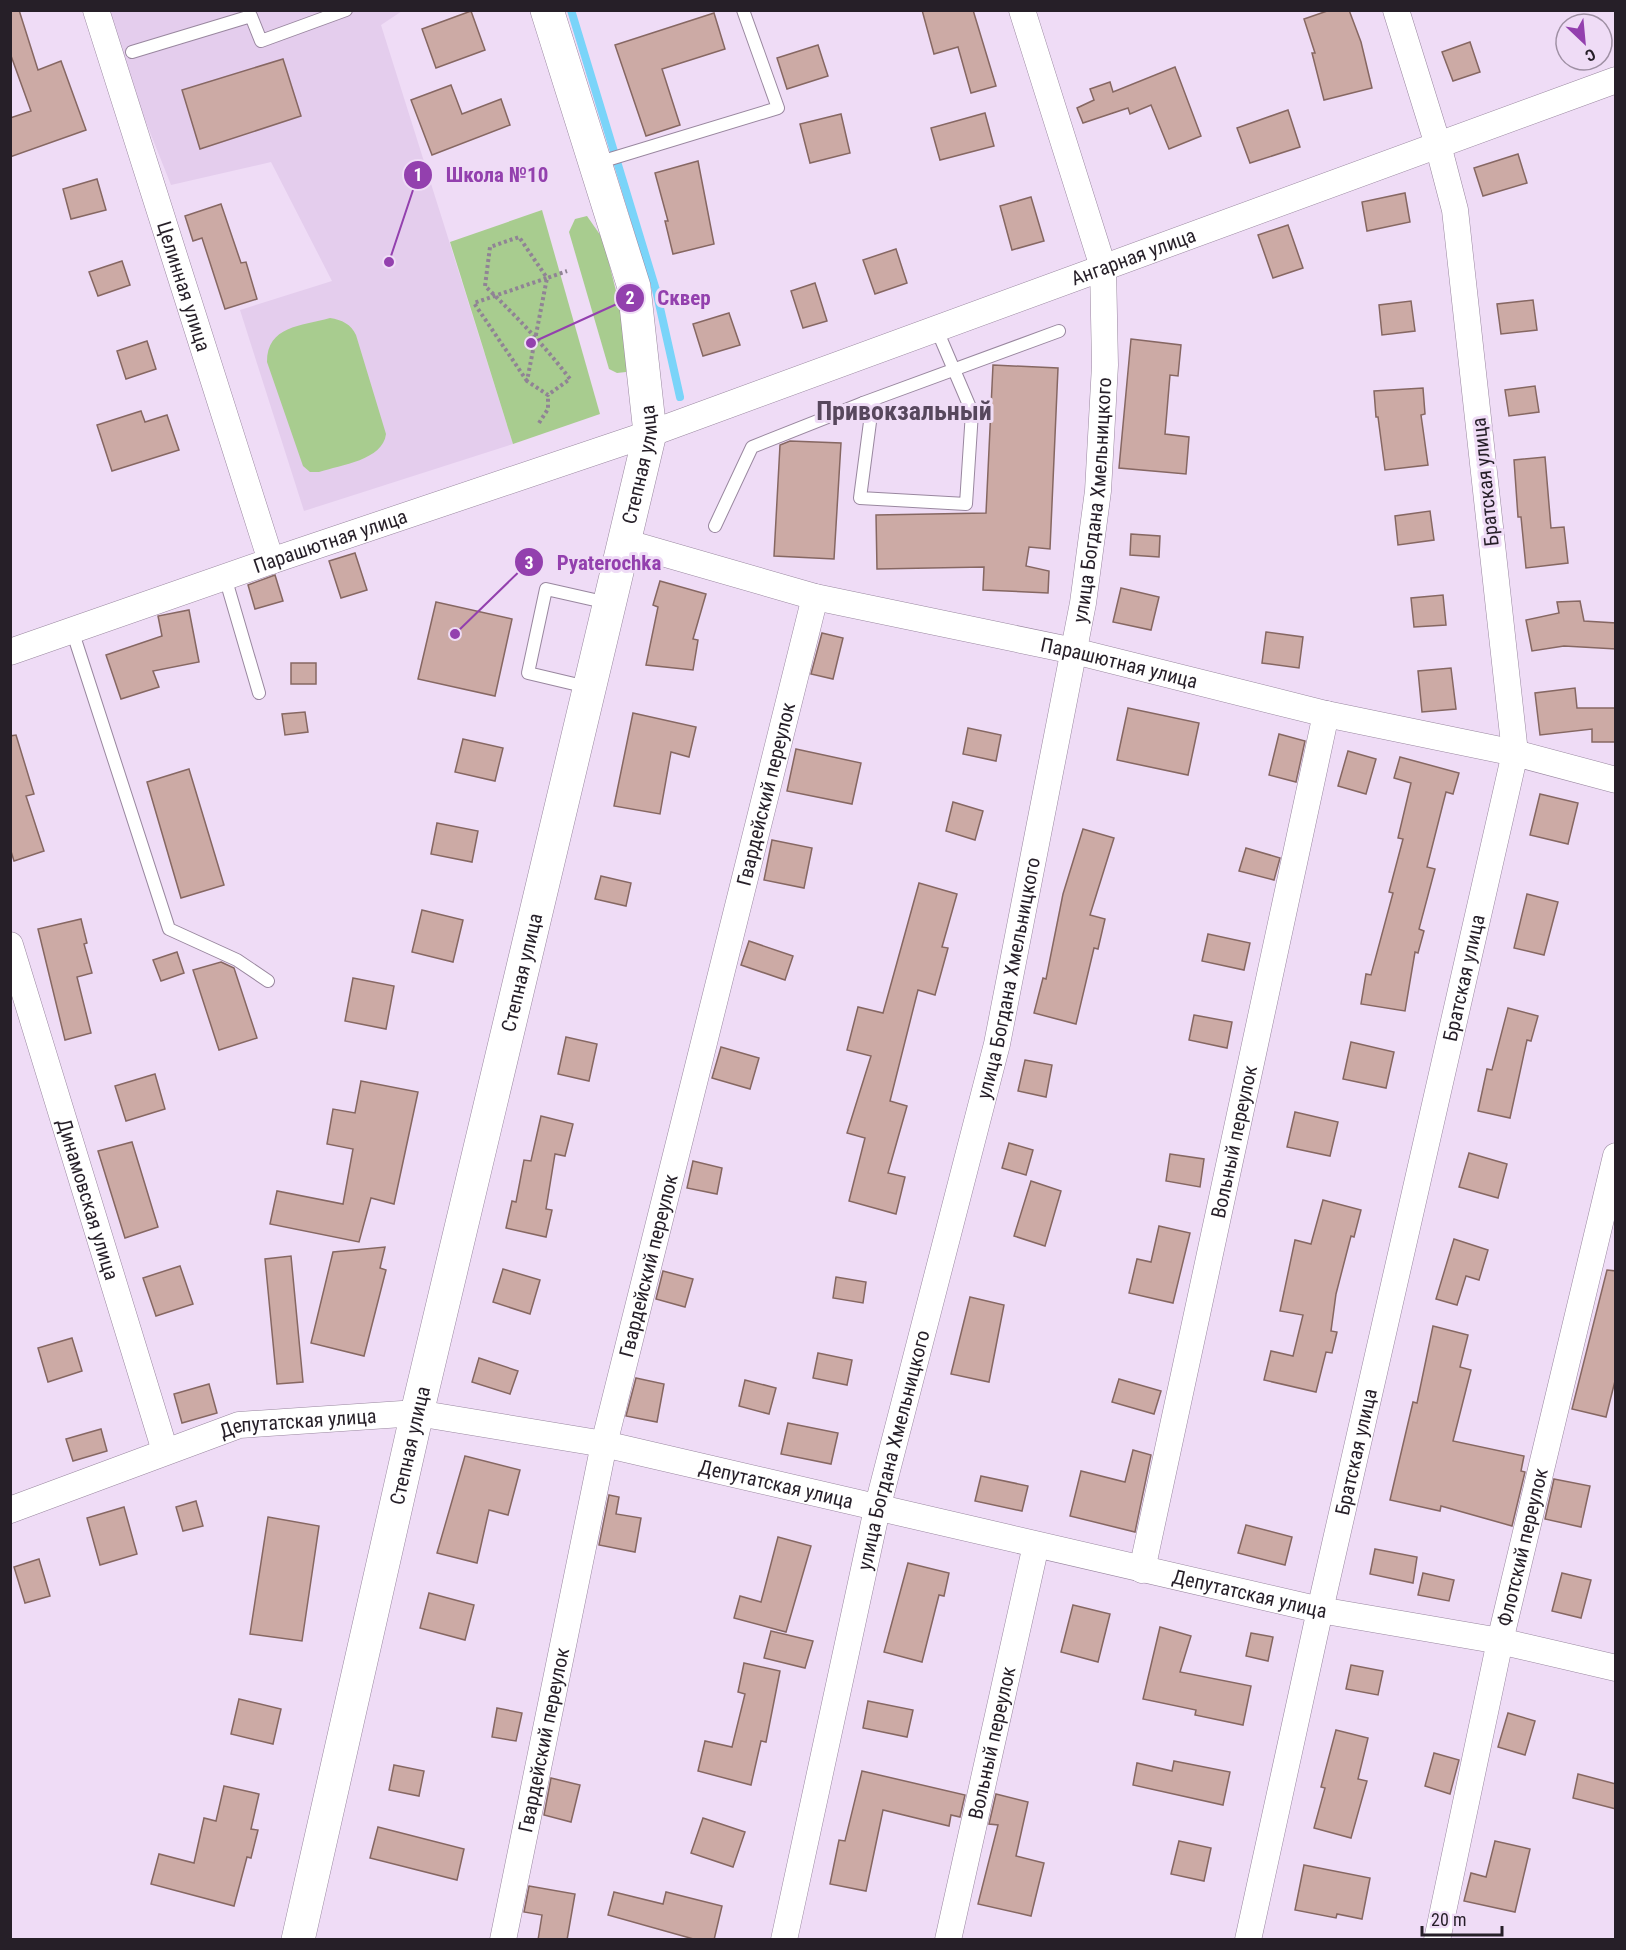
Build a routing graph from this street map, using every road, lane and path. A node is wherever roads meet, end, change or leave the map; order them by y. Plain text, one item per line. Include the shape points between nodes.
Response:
1 (96, 10) edge
2 (346, 10) edge
3 (547, 10) edge
4 (743, 10) edge
5 (1022, 10) edge
6 (1396, 10) edge
7 (132, 52) dead end
8 (1616, 80) edge
9 (1438, 145) junction
10 (602, 162) junction
11 (1103, 267) junction
12 (567, 271) dead end
13 (547, 278) junction
14 (494, 294) junction
15 (938, 330) junction
16 (1059, 331) dead end
17 (536, 335) junction
18 (954, 370) junction
19 (527, 381) junction
20 (548, 395) junction
21 (863, 403) junction
22 (539, 423) dead end
23 (650, 433) junction
24 (716, 526) dead end
25 (624, 542) junction
26 (271, 561) junction
27 (225, 577) junction
28 (814, 597) junction
29 (610, 603) junction
30 (72, 630) junction
31 (1074, 651) junction
32 (10, 652) edge
33 (590, 688) junction
34 (259, 693) dead end
35 (1326, 714) junction
36 (1515, 753) junction
37 (1616, 780) edge
38 (10, 945) edge
39 (268, 981) dead end
40 (1616, 1156) edge
41 (417, 1413) junction
42 (604, 1444) junction
43 (165, 1451) junction
44 (877, 1509) junction
45 (10, 1510) edge
46 (1036, 1545) junction
47 (1142, 1570) junction
48 (1320, 1610) junction
49 (1500, 1641) junction
50 (1616, 1668) edge
51 (298, 1940) edge
52 (502, 1940) edge
53 (784, 1940) edge
54 (948, 1940) edge
55 (1248, 1940) edge
56 (1437, 1940) edge

1 - 26 street, Целинная улица
2 - 7 lane via 261,41 251,16
3 - 10 street, Степная улица
4 - 10 lane via 778,108
5 - 11 street, улица Богдана Хмельницкого
6 - 9 street, Братская улица
8 - 9 street, Ангарная улица
9 - 11 street, Ангарная улица
9 - 36 street, Братская улица via 1455,210
10 - 23 street, Степная улица via 634,287
11 - 15 street, Ангарная улица
11 - 31 street, улица Богдана Хмельницкого via 1105,365 1098,491
12 - 13 path
13 - 14 path
13 - 14 path via 519,237 490,247 485,286
13 - 17 path
14 - 17 path
14 - 19 path via 474,303
15 - 18 lane
15 - 23 street, Ангарная улица
16 - 18 lane
17 - 19 path
17 - 20 path via 570,379
18 - 21 lane
18 - 21 lane via 972,412 966,504 860,498 870,422
19 - 20 path
20 - 22 path via 548,409
21 - 24 lane via 752,447
23 - 25 street, Степная улица
23 - 26 street, Парашютная улица
25 - 28 street, Парашютная улица
25 - 29 street, Степная улица
26 - 27 street, Парашютная улица
27 - 30 street, Парашютная улица
27 - 34 lane
28 - 31 street, Парашютная улица
28 - 42 street, Гвардейский переулок
29 - 33 street, Степная улица
29 - 33 lane via 546,589 528,673
30 - 32 street, Парашютная улица
30 - 39 lane via 169,929 237,960
31 - 35 street, Парашютная улица
31 - 44 street, улица Богдана Хмельницкого via 998,1044
33 - 41 street, Степная улица
35 - 36 street, Парашютная улица
35 - 47 street, Вольный переулок
36 - 37 street, Парашютная улица
36 - 48 street, Братская улица
38 - 43 street, Динамовская улица
40 - 49 street, Флотский переулок
41 - 42 street, Депутатская улица
41 - 43 street, Депутатская улица via 240,1425
41 - 51 street, Степная улица
42 - 44 street, Депутатская улица
42 - 52 street, Гвардейский переулок
43 - 45 street, Депутатская улица
44 - 46 street, Депутатская улица
44 - 53 street, улица Богдана Хмельницкого
46 - 47 street, Депутатская улица
46 - 54 street, Вольный переулок
47 - 48 street, Депутатская улица
48 - 49 street, Депутатская улица
48 - 55 street, Братская улица
49 - 50 street, Депутатская улица
49 - 56 street, Флотский переулок

